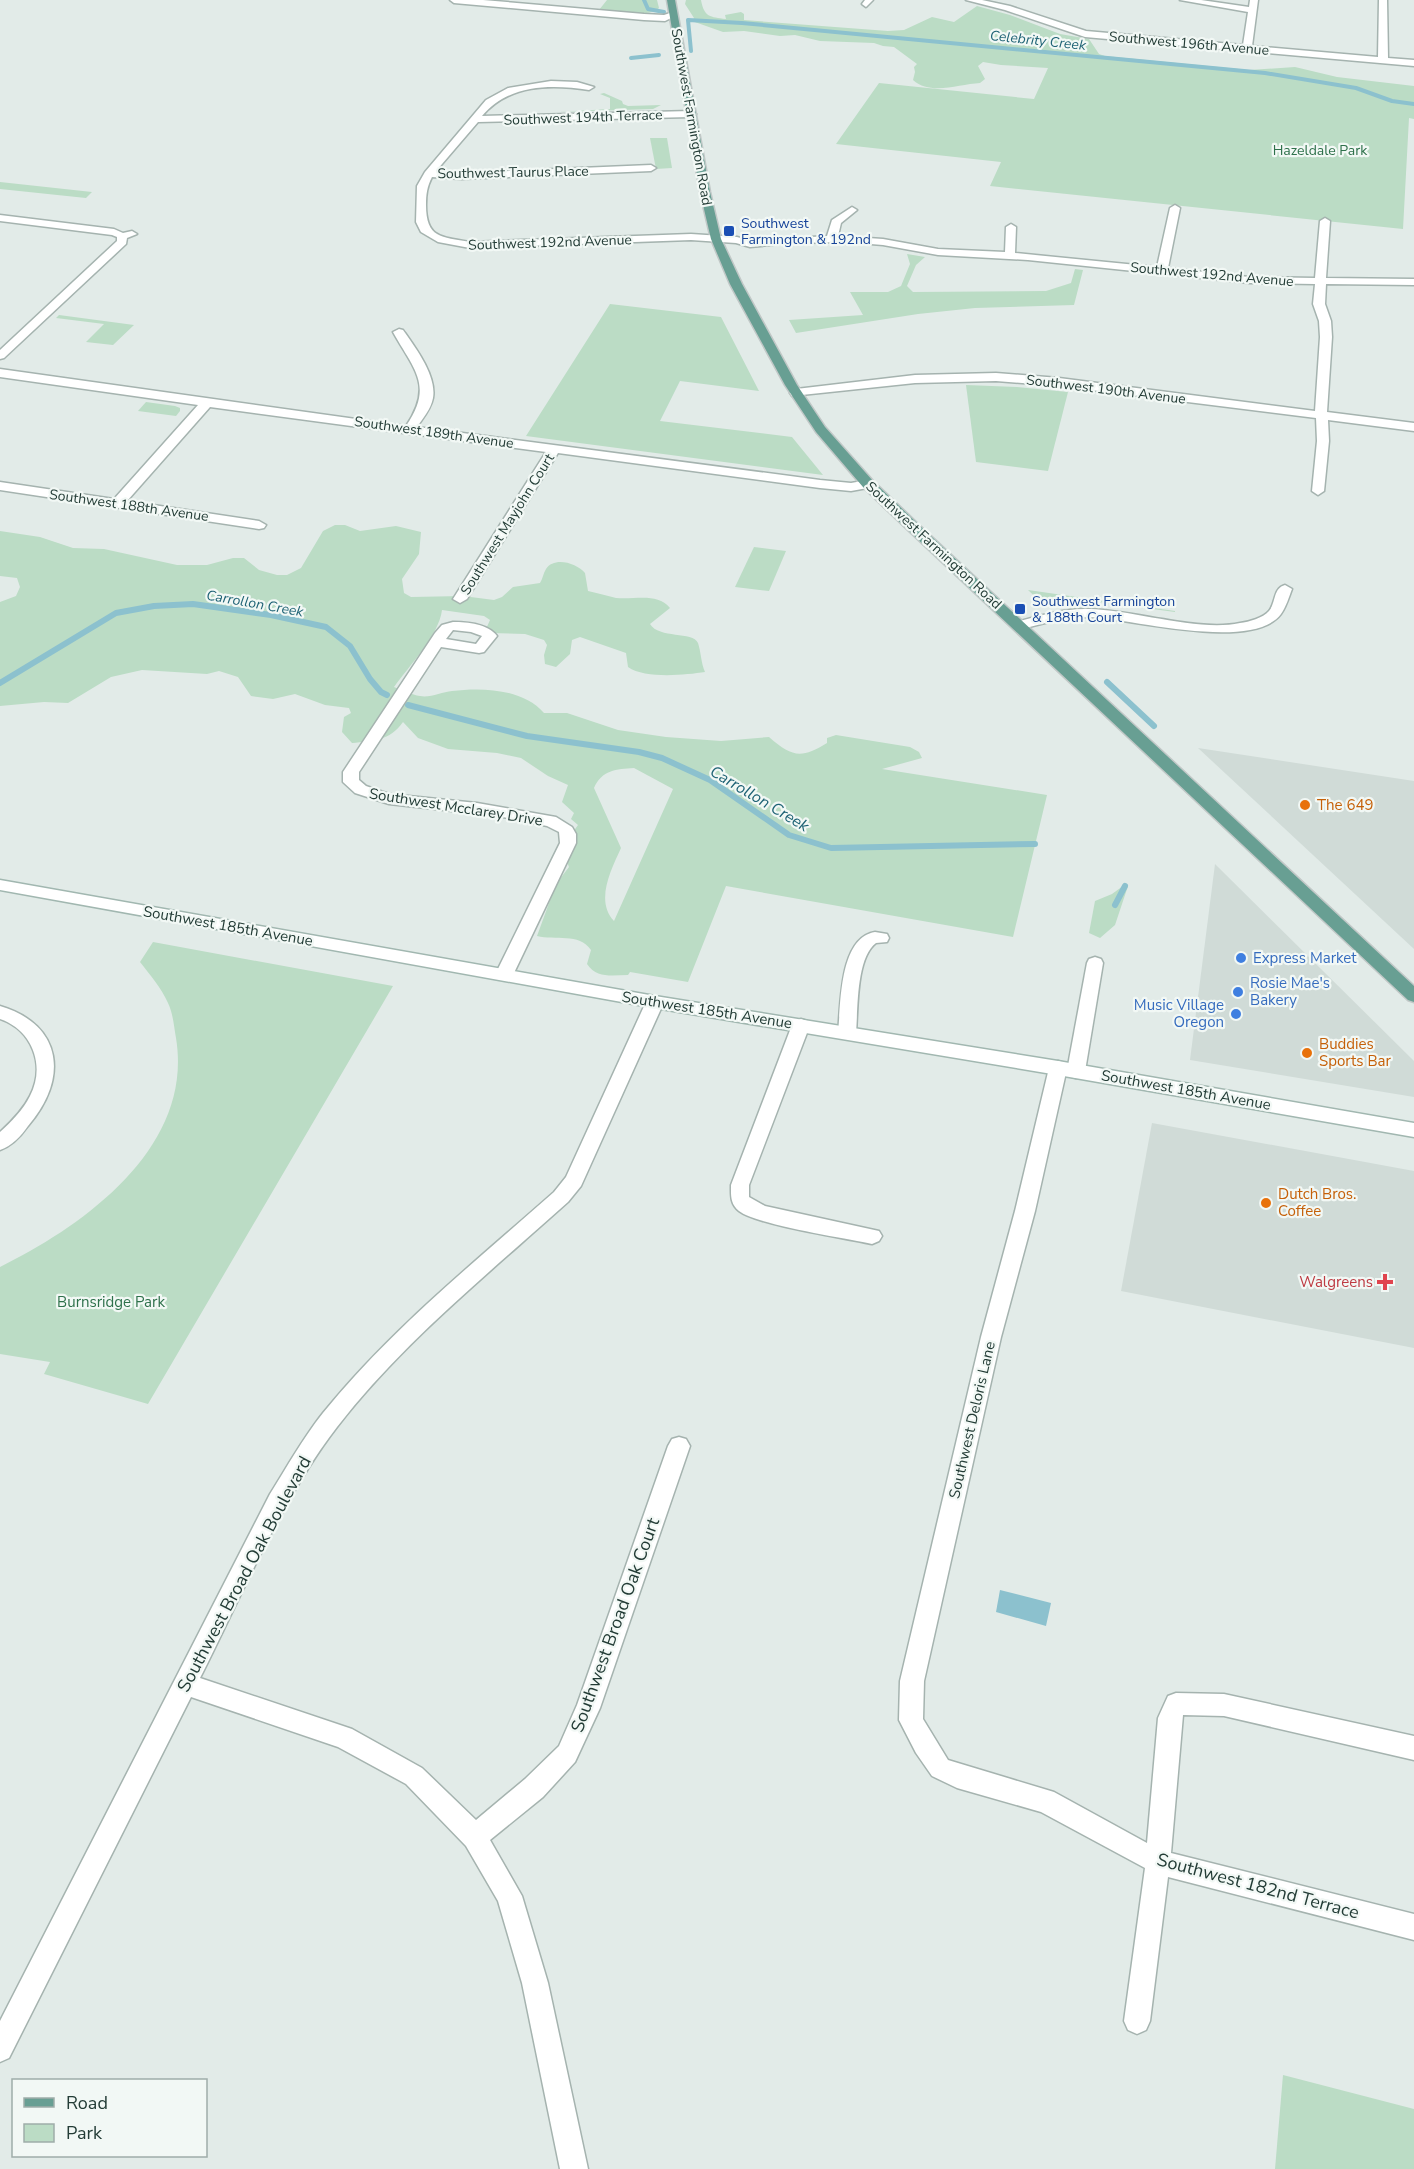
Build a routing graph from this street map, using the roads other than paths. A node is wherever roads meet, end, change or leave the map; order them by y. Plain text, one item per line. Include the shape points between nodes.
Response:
1 (454, 0) edge
2 (671, 0) edge
3 (970, 0) edge
4 (1184, 0) edge
5 (1254, 0) edge
6 (1383, 0) edge
7 (998, 2) edge
8 (1252, 10) junction
9 (673, 15) junction
10 (1247, 49) junction
11 (1383, 60) junction
12 (1414, 63) edge
13 (589, 87) dead end
14 (691, 114) junction
15 (475, 119) junction
16 (651, 168) dead end
17 (429, 174) junction
18 (1175, 208) dead end
19 (852, 210) dead end
20 (0, 218) edge
21 (1325, 221) dead end
22 (1011, 226) dead end
23 (717, 239) junction
24 (832, 239) junction
25 (1010, 256) junction
26 (1162, 271) junction
27 (1321, 282) junction
28 (1414, 282) edge
29 (399, 332) dead end
30 (0, 356) edge
31 (0, 373) edge
32 (796, 393) junction
33 (207, 403) junction
34 (1321, 415) junction
35 (1414, 426) edge
36 (410, 428) junction
37 (555, 448) junction
38 (868, 484) junction
39 (0, 486) edge
40 (1318, 491) dead end
41 (118, 503) junction
42 (259, 525) dead end
43 (1285, 589) dead end
44 (460, 599) dead end
45 (1018, 626) junction
46 (436, 642) dead end
47 (0, 885) edge
48 (881, 938) dead end
49 (1095, 963) dead end
50 (504, 975) junction
51 (1414, 996) edge
52 (655, 1002) junction
53 (0, 1012) edge
54 (801, 1025) junction
55 (847, 1033) junction
56 (1067, 1070) junction
57 (1414, 1130) edge
58 (0, 1143) edge
59 (872, 1236) dead end
60 (679, 1446) dead end
61 (185, 1684) junction
62 (1414, 1748) edge
63 (940, 1768) joint
64 (476, 1836) junction
65 (1158, 1862) junction
66 (1414, 1927) edge
67 (1137, 2020) dead end
68 (0, 2049) edge
69 (574, 2169) edge

1 - 9 street via 644,17
2 - 9 main road, Southwest Farmington Road
3 - 7 street, Southwest 196th Avenue
4 - 8 street
5 - 8 street
6 - 11 street
7 - 10 street, Southwest 196th Avenue via 1079,33
8 - 10 street
9 - 14 main road, Southwest Farmington Road
10 - 11 street, Southwest 196th Avenue
11 - 12 street, Southwest 196th Avenue
13 - 15 street via 531,86 499,93
14 - 15 street, Southwest 194th Terrace
14 - 23 main road, Southwest Farmington Road
15 - 17 street
16 - 17 street, Southwest Taurus Place via 597,165 460,176
17 - 23 street, Southwest 192nd Avenue via 422,186 421,222 434,236 459,245
18 - 26 street
19 - 24 street via 836,222
20 - 30 street via 127,235
21 - 27 street
22 - 25 street
23 - 24 street, Southwest 192nd Avenue via 750,244
23 - 32 main road, Southwest Farmington Road via 736,284
24 - 25 street, Southwest 192nd Avenue
25 - 26 street, Southwest 192nd Avenue
26 - 27 street, Southwest 192nd Avenue
27 - 28 street, Southwest 192nd Avenue
27 - 34 street via 1319,304 1326,337
29 - 36 street via 423,375 428,394
31 - 33 street, Southwest 189th Avenue
32 - 34 street, Southwest 190th Avenue via 915,379 996,377
32 - 38 main road, Southwest Farmington Road via 820,429
33 - 36 street, Southwest 189th Avenue
33 - 41 street
34 - 35 street, Southwest 190th Avenue
34 - 40 street via 1323,441
36 - 37 street, Southwest 189th Avenue
37 - 38 street, Southwest 189th Avenue via 843,487
37 - 44 street, Southwest Mayjohn Court
38 - 45 main road, Southwest Farmington Road
39 - 41 street, Southwest 188th Avenue
41 - 42 street, Southwest 188th Avenue
43 - 45 street via 1275,613 1239,628 1208,628 1089,613
45 - 51 main road, Southwest Farmington Road
46 - 50 street, Southwest Mcclarey Drive via 351,772 351,782 363,793 550,821 567,830 568,843
47 - 50 street, Southwest 185th Avenue
48 - 55 street via 866,943 853,967
49 - 56 street, Southwest Deloris Lane
50 - 52 street, Southwest 185th Avenue
52 - 54 street, Southwest 185th Avenue
52 - 61 street, Southwest Broad Oak Boulevard via 574,1181 389,1353 330,1421 278,1502
53 - 58 street via 20,1018 33,1030 44,1049 46,1068 34,1106
54 - 55 street, Southwest 185th Avenue
54 - 59 street via 740,1185 740,1199 762,1213
55 - 56 street, Southwest 185th Avenue
56 - 57 street, Southwest 185th Avenue
56 - 63 street, Southwest Deloris Lane via 991,1337 910,1689 910,1720
60 - 64 street, Southwest Broad Oak Court via 588,1708 567,1754 534,1788
61 - 64 street via 344,1737 414,1776
61 - 68 street, Southwest Broad Oak Boulevard
62 - 65 street via 1224,1705 1176,1704 1170,1718
63 - 65 street, Southwest 182nd Terrace via 974,1782 1045,1801
64 - 69 street via 509,1896 535,1983
65 - 66 street, Southwest 182nd Terrace
65 - 67 street

